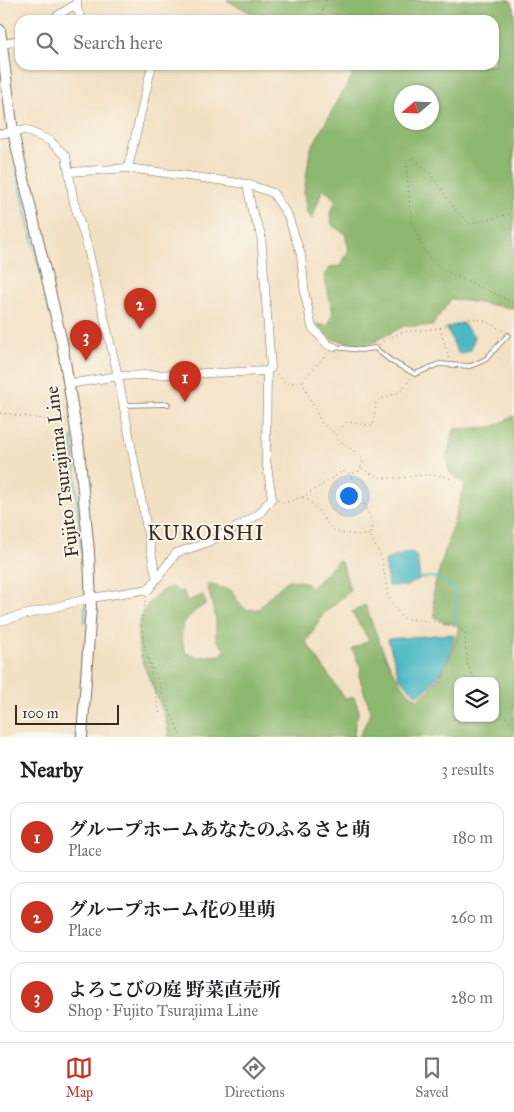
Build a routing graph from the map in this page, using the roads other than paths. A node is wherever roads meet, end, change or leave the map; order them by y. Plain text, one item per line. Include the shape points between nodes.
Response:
1 (77, 2) edge
2 (58, 15) edge
3 (81, 15) edge
4 (0, 30) edge
5 (15, 41) edge
6 (2, 45) junction
7 (151, 70) edge
8 (8, 133) edge
9 (128, 168) junction
10 (70, 172) junction
11 (247, 184) junction
12 (508, 334) road end
13 (334, 347) joint
14 (269, 370) junction
15 (118, 376) junction
16 (69, 384) junction
17 (168, 404) dead end
18 (123, 405) junction
19 (156, 577) junction
20 (90, 598) junction
21 (0, 621) edge
22 (82, 737) edge

1 - 2 street
1 - 3 street
4 - 6 main road, Fujito Tsurajima Line
5 - 6 street
6 - 8 main road, Fujito Tsurajima Line
7 - 9 street
8 - 10 street via 26,130 50,141 66,156
8 - 16 main road, Fujito Tsurajima Line
9 - 10 street
9 - 11 street
10 - 15 street via 74,203
11 - 13 street via 273,193 288,216 301,255 312,327 328,345
11 - 14 street via 261,234
12 - 13 lane via 486,359 478,363 470,366 439,364 415,374 375,348
14 - 15 street
14 - 19 street via 266,460 272,498 259,514 243,524 206,543 176,553
15 - 16 street
15 - 18 street
16 - 20 main road, Fujito Tsurajima Line via 87,526
17 - 18 lane
18 - 19 street
19 - 20 street via 146,590
20 - 21 street
20 - 22 main road, Fujito Tsurajima Line via 90,647

